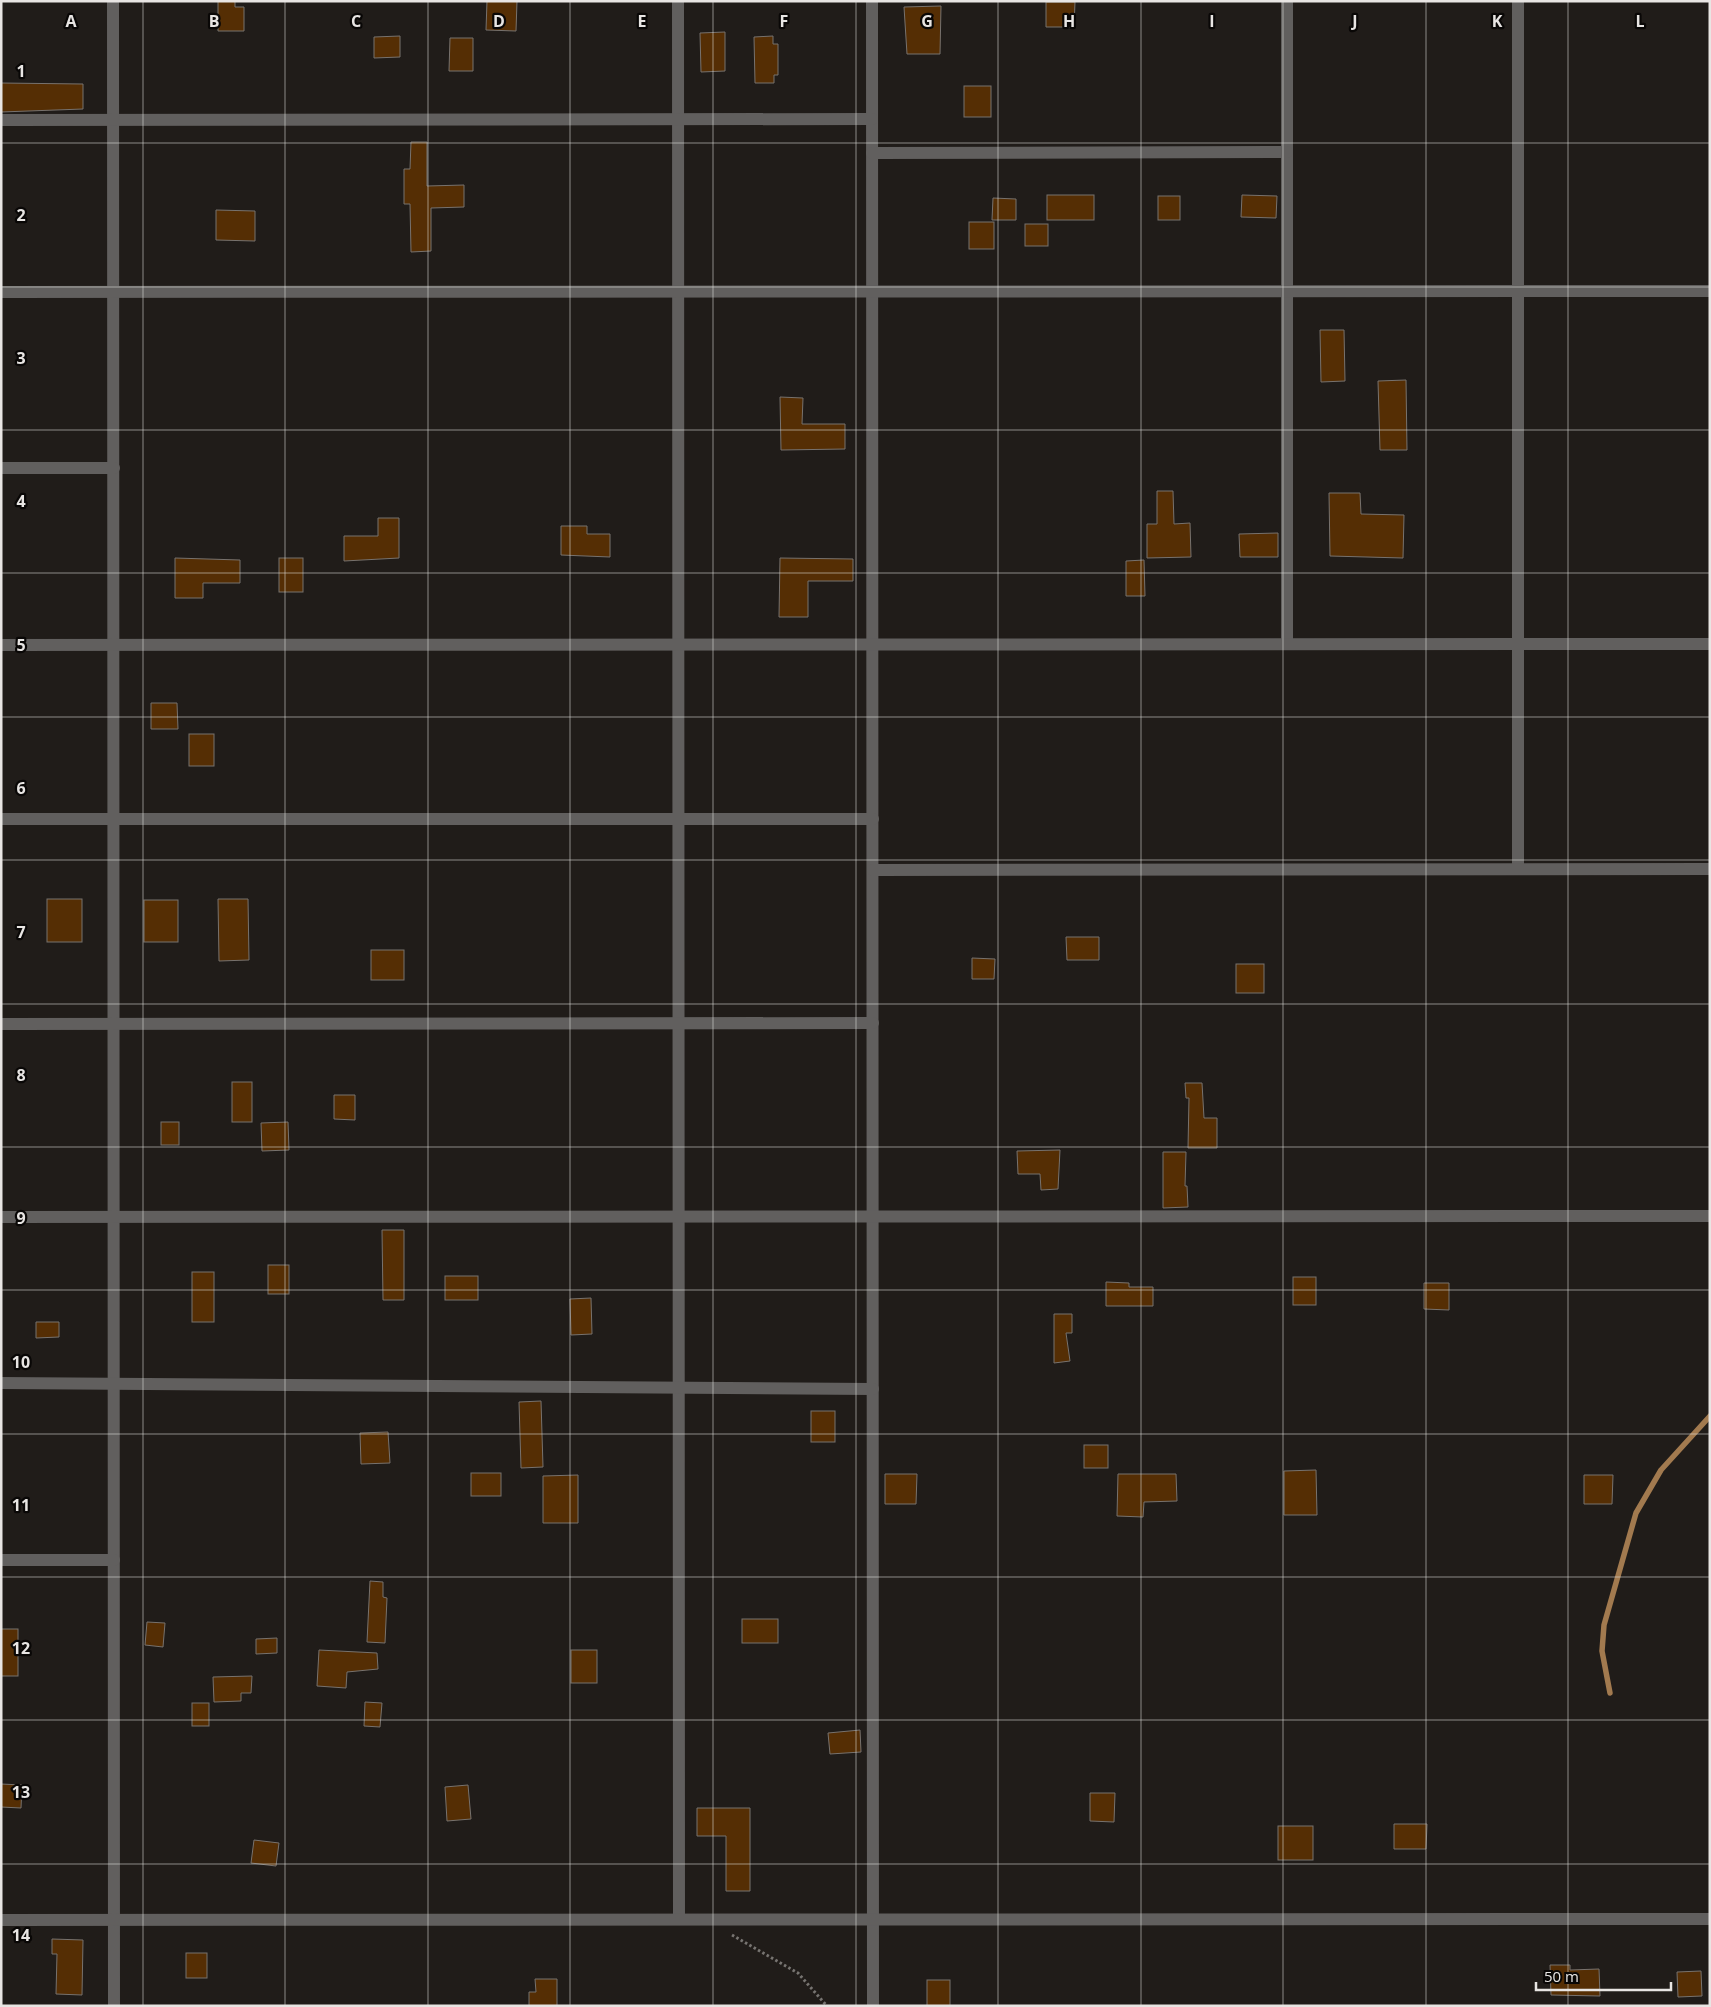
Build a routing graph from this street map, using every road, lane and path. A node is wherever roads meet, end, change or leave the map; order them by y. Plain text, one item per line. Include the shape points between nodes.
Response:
1 (113, 1) edge
2 (678, 1) edge
3 (872, 1) edge
4 (1286, 1) edge
5 (1518, 1) edge
6 (678, 119) junction
7 (872, 119) junction
8 (1, 120) edge
9 (113, 120) junction
10 (1287, 152) junction
11 (872, 153) junction
12 (1287, 291) junction
13 (1518, 291) junction
14 (1710, 291) edge
15 (1, 292) edge
16 (114, 292) junction
17 (678, 292) junction
18 (872, 292) junction
19 (1, 468) edge
20 (114, 468) junction
21 (873, 644) junction
22 (1287, 644) junction
23 (1518, 644) junction
24 (1710, 644) edge
25 (1, 645) edge
26 (114, 645) junction
27 (678, 645) junction
28 (1, 819) edge
29 (114, 819) junction
30 (678, 819) junction
31 (873, 819) junction
32 (1518, 869) junction
33 (1710, 869) edge
34 (873, 870) junction
35 (873, 1023) junction
36 (1, 1024) edge
37 (114, 1024) junction
38 (679, 1024) junction
39 (1710, 1216) edge
40 (114, 1217) junction
41 (679, 1217) junction
42 (873, 1217) junction
43 (1, 1218) edge
44 (1, 1383) edge
45 (114, 1384) junction
46 (679, 1388) junction
47 (873, 1389) junction
48 (1, 1560) edge
49 (114, 1560) junction
50 (679, 1919) junction
51 (874, 1919) junction
52 (1710, 1919) edge
53 (1, 1920) edge
54 (114, 1920) junction
55 (730, 1934) dead end
56 (114, 2006) edge
57 (827, 2006) edge
58 (874, 2006) edge

1 - 9 street
2 - 6 street
3 - 7 street
4 - 10 street
5 - 13 street
6 - 7 street
6 - 9 street
6 - 17 street
7 - 11 street
8 - 9 street
9 - 16 street
10 - 11 street
10 - 12 street
11 - 18 street
12 - 13 street
12 - 18 street
12 - 22 street
13 - 14 street
13 - 23 street
15 - 16 street
16 - 17 street
16 - 20 street
17 - 18 street
17 - 27 street
18 - 21 street
19 - 20 street
20 - 26 street
21 - 22 street
21 - 27 street
21 - 31 street
22 - 23 street
23 - 24 street
23 - 32 street
25 - 26 street
26 - 27 street
26 - 29 street
27 - 30 street
28 - 29 street
29 - 30 street
29 - 37 street
30 - 31 street
30 - 38 street
31 - 34 street
32 - 33 street
32 - 34 street
34 - 35 street
35 - 38 street
35 - 42 street
36 - 37 street
37 - 38 street
37 - 40 street
38 - 41 street
39 - 42 street
40 - 41 street
40 - 43 street
40 - 45 street
41 - 42 street
41 - 46 street
42 - 47 street
44 - 45 street
45 - 46 street
45 - 49 street
46 - 47 street
46 - 50 street
47 - 51 street
48 - 49 street
49 - 54 street
50 - 51 street
50 - 54 street
51 - 52 street
51 - 58 street
53 - 54 street
54 - 56 street
55 - 57 path via 798,1973

